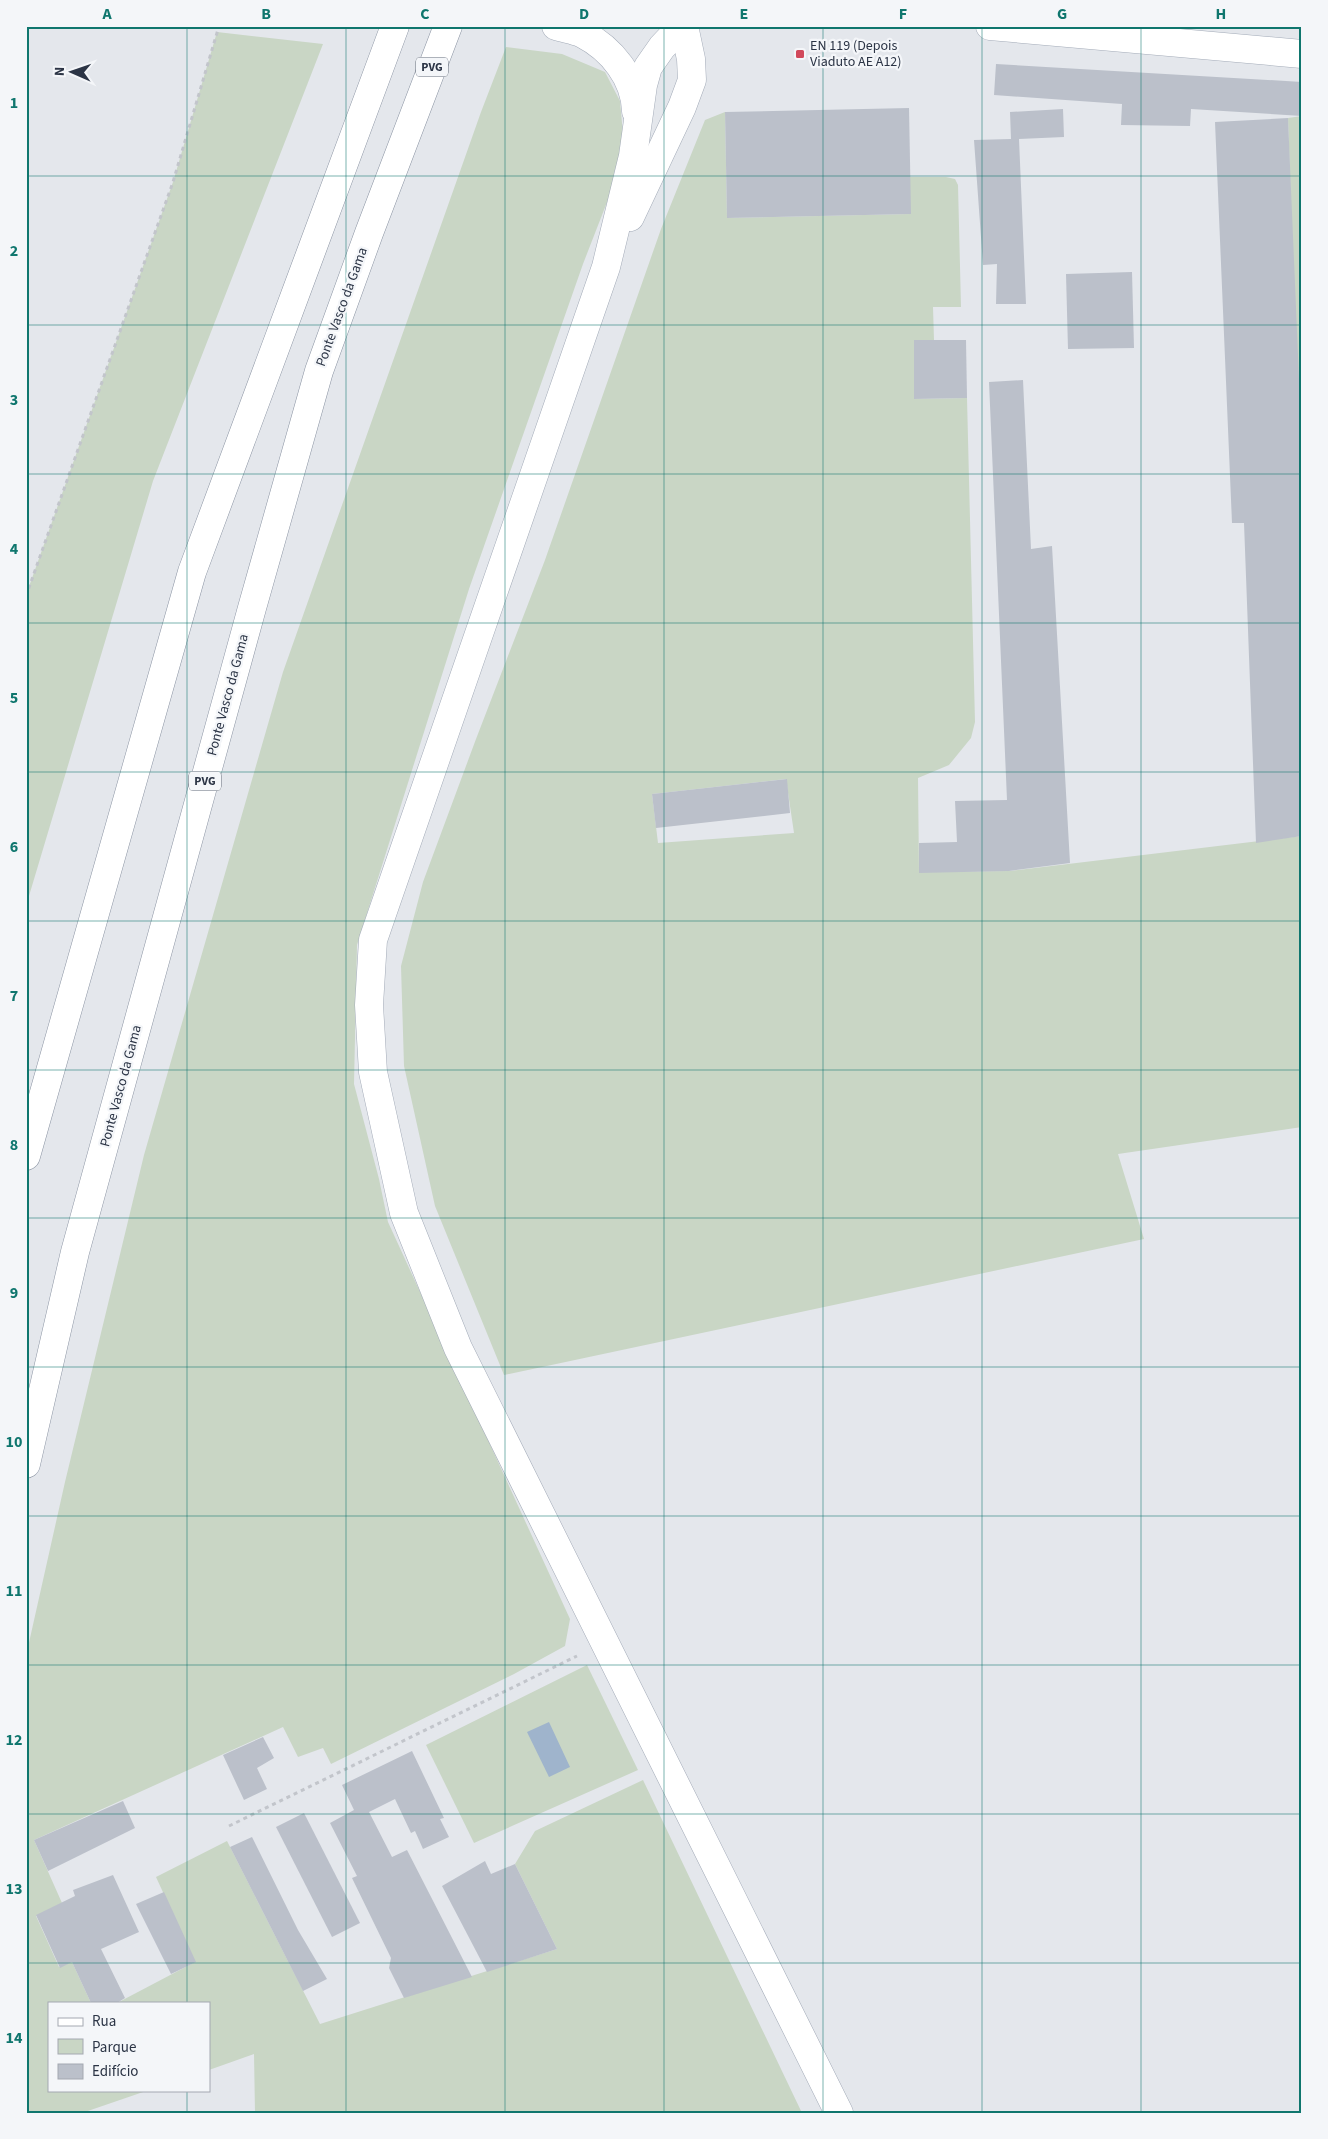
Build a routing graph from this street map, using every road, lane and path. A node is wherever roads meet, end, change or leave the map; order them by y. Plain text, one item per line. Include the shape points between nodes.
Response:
1 (219, 26) edge
2 (395, 26) edge
3 (448, 26) edge
4 (556, 26) edge
5 (683, 26) edge
6 (990, 26) edge
7 (1302, 54) edge
8 (636, 134) junction
9 (606, 268) junction
10 (26, 596) edge
11 (26, 1156) edge
12 (26, 1464) edge
13 (605, 1643) junction
14 (229, 1826) dead end
15 (839, 2113) edge

1 - 10 path via 173,182
2 - 11 main road via 192,572
3 - 12 main road, Ponte Vasco da Gama / PVG via 316,381 76,1252
4 - 8 main road via 582,34 612,55 632,88
5 - 8 main road via 648,67
5 - 9 main road via 692,80
6 - 7 main road
8 - 9 main road
9 - 13 main road via 373,940 370,1006 373,1072 404,1213 458,1348
13 - 14 path
13 - 15 main road

